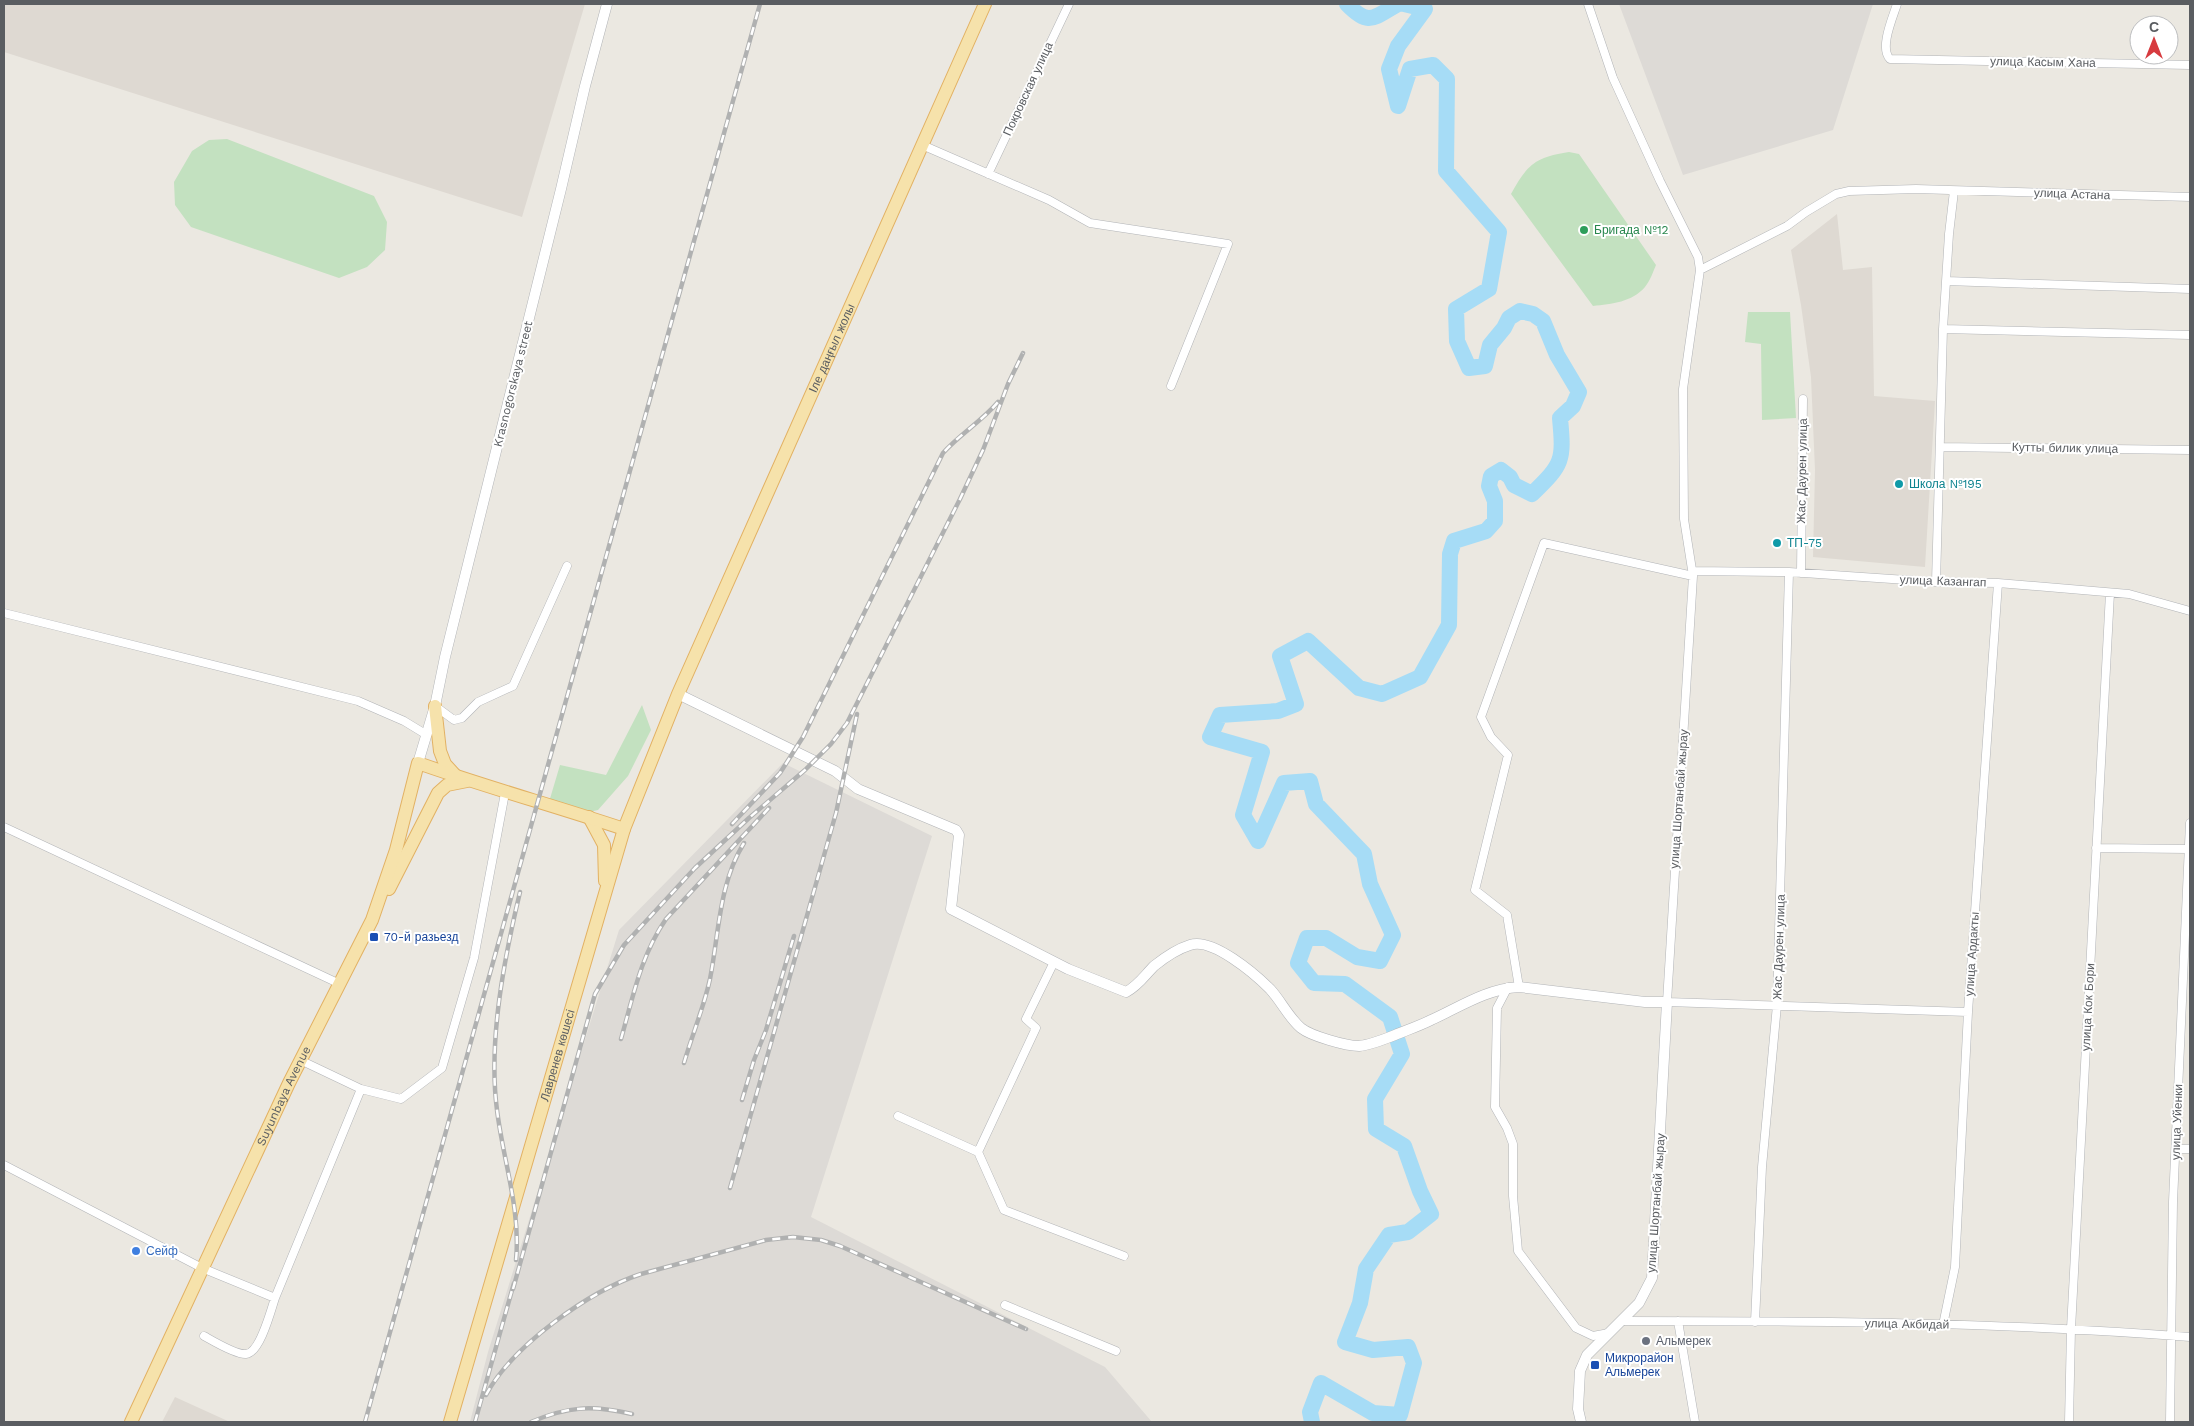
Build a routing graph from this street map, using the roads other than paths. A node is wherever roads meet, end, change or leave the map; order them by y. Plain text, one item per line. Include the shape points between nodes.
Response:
1 (606, 4) edge
2 (985, 4) edge
3 (1069, 4) edge
4 (1588, 4) edge
5 (1897, 4) edge
6 (2190, 65) edge
7 (922, 145) junction
8 (988, 174) junction
9 (1954, 191) junction
10 (2190, 198) edge
11 (1700, 270) junction
12 (1946, 281) junction
13 (2190, 289) edge
14 (1943, 329) junction
15 (2190, 335) edge
16 (1171, 386) dead end
17 (1803, 399) dead end
18 (1940, 447) junction
19 (2190, 450) edge
20 (567, 566) dead end
21 (1789, 572) junction
22 (1693, 573) junction
23 (1801, 573) junction
24 (1936, 582) junction
25 (1998, 583) junction
26 (2110, 592) junction
27 (2190, 611) edge
28 (4, 614) edge
29 (678, 693) junction
30 (435, 706) junction
31 (427, 735) junction
32 (418, 763) junction
33 (463, 779) junction
34 (505, 793) junction
35 (589, 817) junction
36 (2190, 823) edge
37 (4, 827) edge
38 (624, 828) junction
39 (2096, 848) junction
40 (2188, 849) junction
41 (605, 898) junction
42 (372, 920) junction
43 (1054, 962) junction
44 (340, 984) junction
45 (1514, 987) junction
46 (1667, 1002) junction
47 (1777, 1005) junction
48 (1968, 1012) junction
49 (300, 1060) junction
50 (361, 1089) junction
51 (898, 1116) dead end
52 (2176, 1148) junction
53 (2190, 1149) edge
54 (978, 1152) junction
55 (4, 1165) edge
56 (1124, 1256) dead end
57 (202, 1268) junction
58 (275, 1298) junction
59 (1005, 1305) dead end
60 (1623, 1320) junction
61 (1678, 1320) junction
62 (1755, 1322) junction
63 (1943, 1325) junction
64 (2071, 1329) junction
65 (1611, 1332) junction
66 (204, 1336) dead end
67 (2173, 1336) junction
68 (2190, 1337) edge
69 (1116, 1352) dead end
70 (131, 1422) edge
71 (450, 1422) edge
72 (1581, 1422) edge
73 (1695, 1422) edge
74 (2069, 1422) edge
75 (2170, 1422) edge

1 - 30 street, Krasnogorskaya street
2 - 7 main road, Іле даңғыл жолы
3 - 8 street, Покровская улица
4 - 11 street via 1613,78 1698,257
5 - 6 street, улица Касым Хана via 1885,46 1890,59
7 - 8 street
7 - 29 main road, Іле даңғыл жолы
8 - 16 street via 1049,200 1090,223 1228,244
9 - 10 street, улица Астана
9 - 11 street, улица Астана via 1863,190 1836,194 1787,226
9 - 12 street
11 - 22 street, улица Шортанбай жырау via 1683,389 1684,519
12 - 13 street
12 - 14 street
14 - 15 street
14 - 18 street
17 - 23 street, Жас Даурен улица
18 - 19 street, Кутты билик улица
18 - 24 street
20 - 30 street via 513,686 478,702 462,718 454,720
21 - 22 street, улица Казангап
21 - 23 street, улица Казангап
21 - 47 street, Жас Даурен улица
22 - 45 street, улица Казангап via 1544,543 1482,717 1491,737 1508,755 1475,890 1507,915
22 - 46 street, улица Шортанбай жырау
23 - 24 street, улица Казангап
24 - 25 street, улица Казангап
25 - 26 street, улица Казангап
25 - 48 street, улица Ардакты
26 - 27 street, улица Казангап
26 - 39 street, улица Кок Бори
28 - 31 street via 358,701
29 - 38 main road, Лавренев көшесі
29 - 43 street via 834,771 858,789 956,830 959,835 951,909
30 - 31 street, Krasnogorskaya street
30 - 33 main road via 440,751 445,764
31 - 32 street, Krasnogorskaya street
32 - 33 main road
32 - 42 main road, Suyunbaya Avenue via 398,841
33 - 34 main road
33 - 42 main road via 447,785 438,793
34 - 35 main road
34 - 50 street via 474,958 442,1068 401,1099
35 - 38 main road
35 - 41 main road via 604,845
36 - 40 street, улица Уйенки
37 - 44 street
38 - 41 main road, Лавренев көшесі
39 - 40 street
39 - 64 street, улица Кок Бори
40 - 52 street, улица Уйенки
41 - 71 main road, Лавренев көшесі
42 - 44 main road, Suyunbaya Avenue
43 - 45 street via 1126,992 1175,951 1192,944 1207,944 1270,990 1301,1028 1323,1038 1359,1046 1401,1032 1490,991
43 - 54 street via 1026,1019 1036,1028
44 - 49 main road, Suyunbaya Avenue
45 - 46 street
45 - 65 street via 1497,1008 1494,1107 1513,1144 1518,1252 1576,1328 1593,1336
46 - 47 street
46 - 60 street, улица Шортанбай жырау via 1652,1278 1639,1303
47 - 48 street
47 - 62 street, Жас Даурен улица via 1762,1167
48 - 63 street, улица Ардакты via 1955,1266
49 - 50 street
49 - 57 main road, Suyunbaya Avenue
50 - 58 street
51 - 54 street
52 - 53 street
52 - 67 street, улица Уйенки
54 - 56 street via 1004,1210
55 - 57 street
57 - 58 street
57 - 70 main road, Suyunbaya Avenue
58 - 66 street via 260,1340 248,1355
59 - 69 street
60 - 61 street, улица Акбидай
60 - 65 street, улица Шортанбай жырау
61 - 62 street, улица Акбидай
61 - 73 street
62 - 63 street, улица Акбидай
63 - 64 street, улица Акбидай
64 - 67 street, улица Акбидай
64 - 74 street, улица Кок Бори
65 - 72 street, улица Шортанбай жырау via 1587,1355 1580,1371 1578,1409
67 - 68 street, улица Акбидай
67 - 75 street, улица Уйенки

